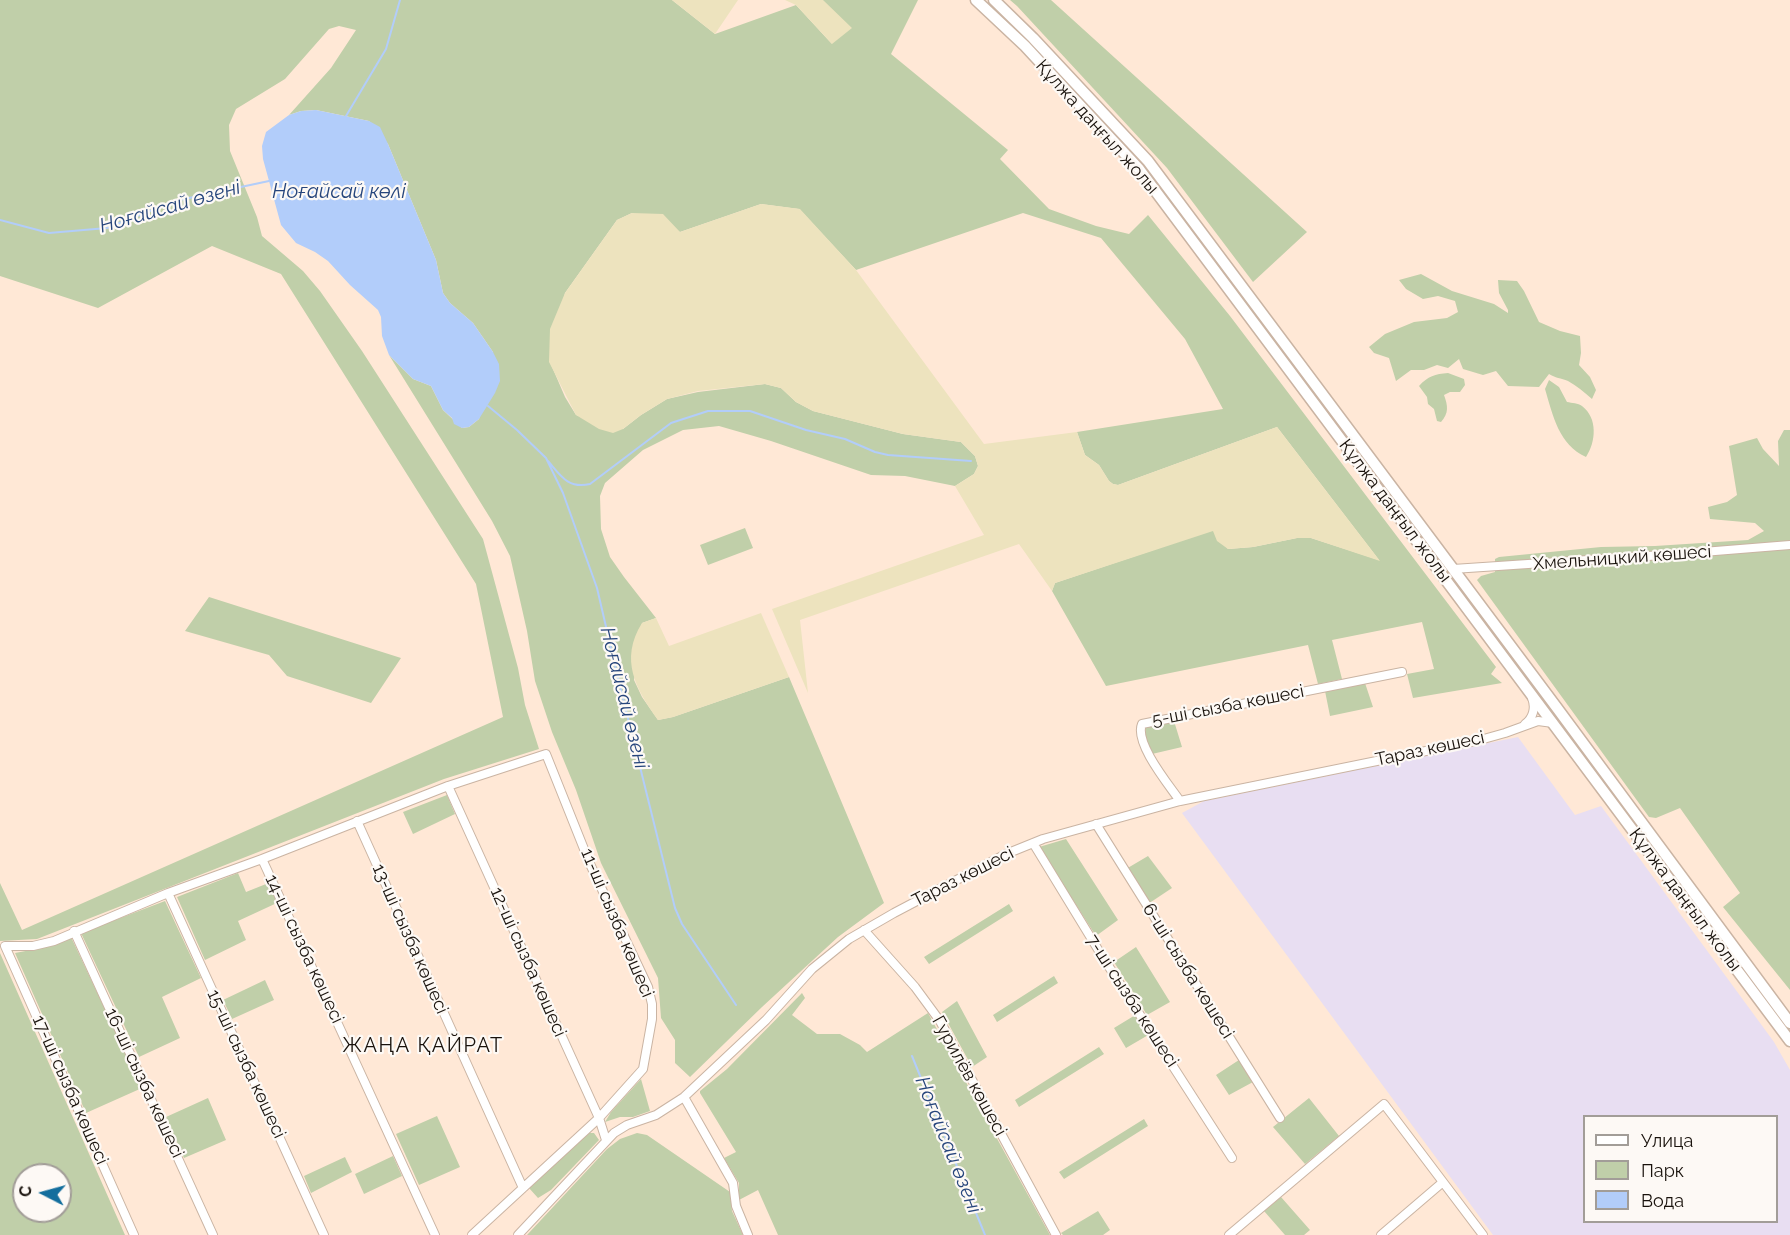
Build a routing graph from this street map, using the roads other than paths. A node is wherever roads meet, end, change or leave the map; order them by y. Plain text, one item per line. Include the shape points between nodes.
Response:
1 (976, 0) edge
2 (994, 0) edge
3 (1790, 545) edge
4 (1454, 569) junction
5 (1402, 672) dead end
6 (1529, 690) junction
7 (1553, 723) junction
8 (1519, 727) junction
9 (448, 786) junction
10 (1180, 801) junction
11 (357, 822) junction
12 (1096, 824) junction
13 (1033, 843) junction
14 (262, 859) junction
15 (168, 893) junction
16 (864, 930) junction
17 (74, 931) junction
18 (1790, 1023) edge
19 (1790, 1041) edge
20 (684, 1097) junction
21 (599, 1118) junction
22 (1280, 1118) dead end
23 (606, 1140) junction
24 (1232, 1158) dead end
25 (1443, 1182) junction
26 (523, 1188) junction
27 (134, 1235) edge
28 (213, 1235) edge
29 (324, 1235) edge
30 (435, 1235) edge
31 (472, 1235) edge
32 (518, 1235) edge
33 (748, 1235) edge
34 (1056, 1235) edge
35 (1228, 1235) edge
36 (1381, 1235) edge
37 (1483, 1235) edge

1 - 6 main road, Құлжа даңғыл жолы via 1025,46 1139,169
2 - 4 main road, Құлжа даңғыл жолы via 1148,161
3 - 4 street, Хмельницкий көшесі
4 - 18 main road, Құлжа даңғыл жолы
5 - 10 street, 5-ші сызба көшесі via 1142,724 1140,730 1147,751
6 - 7 main road, Құлжа даңғыл жолы
6 - 8 street via 1534,709 1528,721
7 - 8 street, Тараз көшесі via 1538,721
7 - 19 main road, Құлжа даңғыл жолы
8 - 10 street, Тараз көшесі via 1480,740
9 - 11 street
9 - 21 street, 12-ші сызба көшесі
9 - 21 street, 11-ші сызба көшесі via 546,754 652,1004 643,1069
10 - 12 street, Тараз көшесі
11 - 14 street
11 - 26 street, 13-ші сызба көшесі
12 - 13 street, Тараз көшесі
12 - 22 street, 6-ші сызба көшесі
13 - 16 street, Тараз көшесі
13 - 24 street, 7-ші сызба көшесі
14 - 15 street
14 - 30 street, 14-ші сызба көшесі
15 - 17 street
15 - 29 street, 15-ші сызба көшесі
16 - 20 street, Тараз көшесі via 812,969 766,1020
16 - 34 street, Гурилёв көшесі via 940,1021
17 - 27 street, 17-ші сызба көшесі via 33,946 5,946
17 - 28 street, 16-ші сызба көшесі
20 - 23 street, Тараз көшесі
20 - 33 street via 733,1183 736,1206
21 - 23 street, 12-ші сызба көшесі
21 - 26 street, 11-ші сызба көшесі
23 - 32 street, Тараз көшесі
25 - 35 street via 1384,1104
25 - 36 street
25 - 37 street
26 - 31 street, 11-ші сызба көшесі

